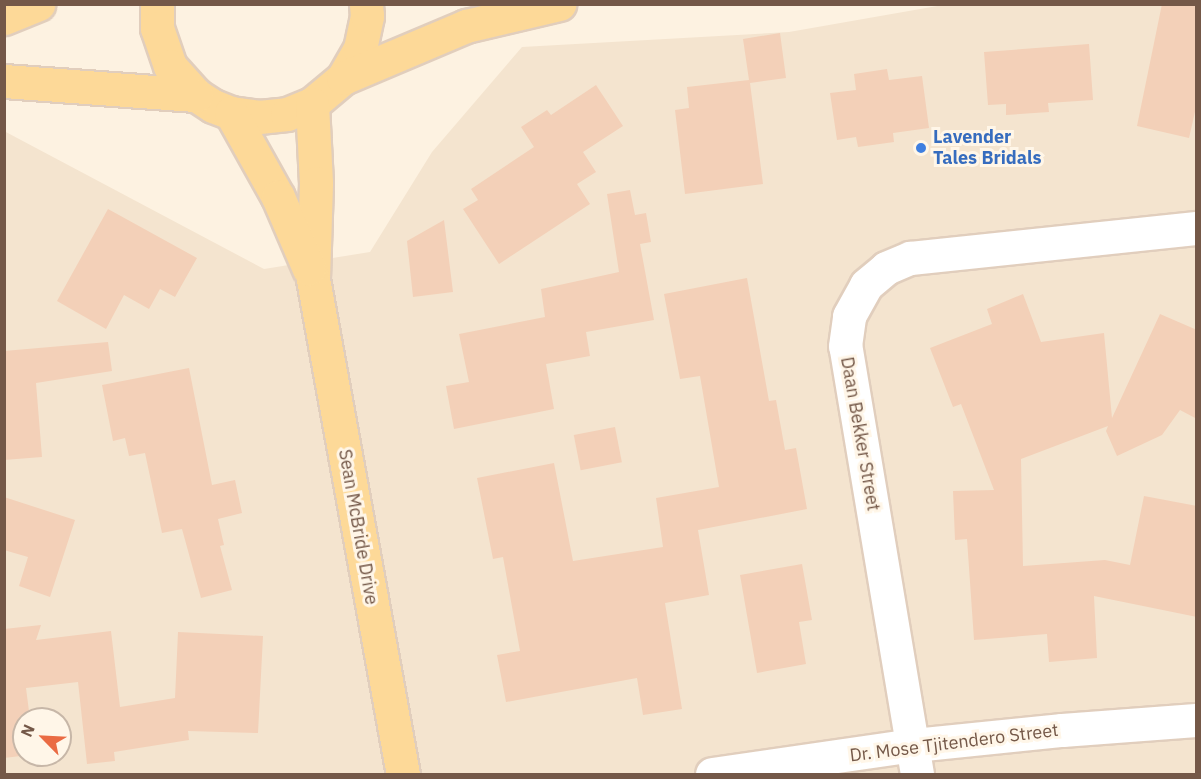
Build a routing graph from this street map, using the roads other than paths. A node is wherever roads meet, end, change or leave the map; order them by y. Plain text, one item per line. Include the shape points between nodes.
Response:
1 (38, 4) edge
2 (157, 4) edge
3 (366, 4) edge
4 (559, 4) edge
5 (4, 18) edge
6 (343, 78) junction
7 (4, 81) edge
8 (196, 95) junction
9 (312, 104) junction
10 (231, 113) junction
11 (1197, 228) edge
12 (314, 279) junction
13 (1197, 720) edge
14 (916, 760) edge
15 (403, 774) edge
16 (712, 774) edge

1 - 5 main road
2 - 8 main road via 157,28 170,66
3 - 6 main road via 360,49
4 - 6 main road via 466,26
6 - 9 main road
7 - 8 main road
8 - 10 main road
9 - 10 main road via 287,114
9 - 12 main road, Sean McBride Drive via 316,183
10 - 12 main road, Sean McBride Drive via 278,197
11 - 14 street, Daan Bekker Street via 910,258 886,268 866,285 849,316 845,346
12 - 15 main road, Sean McBride Drive
13 - 14 street, Dr. Mose Tjitendero Street via 1062,730
14 - 16 street, Dr. Mose Tjitendero Street

